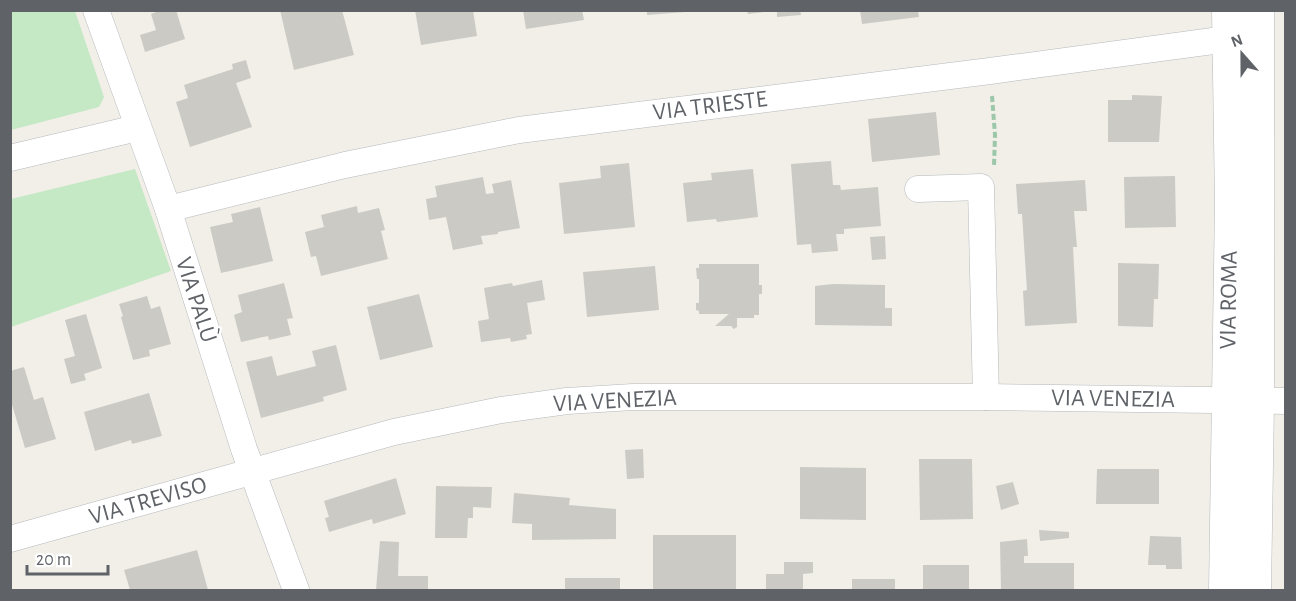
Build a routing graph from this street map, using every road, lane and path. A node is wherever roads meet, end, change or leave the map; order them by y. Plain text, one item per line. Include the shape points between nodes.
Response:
1 (96, 10) edge
2 (1243, 26) edge
3 (990, 71) junction
4 (137, 128) junction
5 (10, 158) edge
6 (993, 170) dead end
7 (918, 189) dead end
8 (168, 209) junction
9 (986, 398) junction
10 (1253, 401) edge
11 (252, 472) junction
12 (10, 539) edge
13 (296, 591) edge
14 (1225, 591) edge
15 (1255, 591) edge

1 - 4 street, VIA PALÙ
2 - 3 street, VIA TRIESTE via 1169,47
2 - 10 street, VIA ROMA
3 - 6 path via 995,135
3 - 8 street, VIA TRIESTE via 519,130 345,165
4 - 5 street
4 - 8 street, VIA PALÙ
7 - 9 street via 981,187
8 - 11 street, VIA PALÙ
9 - 10 street, VIA VENEZIA
9 - 11 street, VIA VENEZIA via 633,397 567,401 394,432
10 - 14 street, VIA ROMA
10 - 15 street, VIA ROMA
11 - 12 street, VIA TREVISO
11 - 13 street, VIA PALÙ

